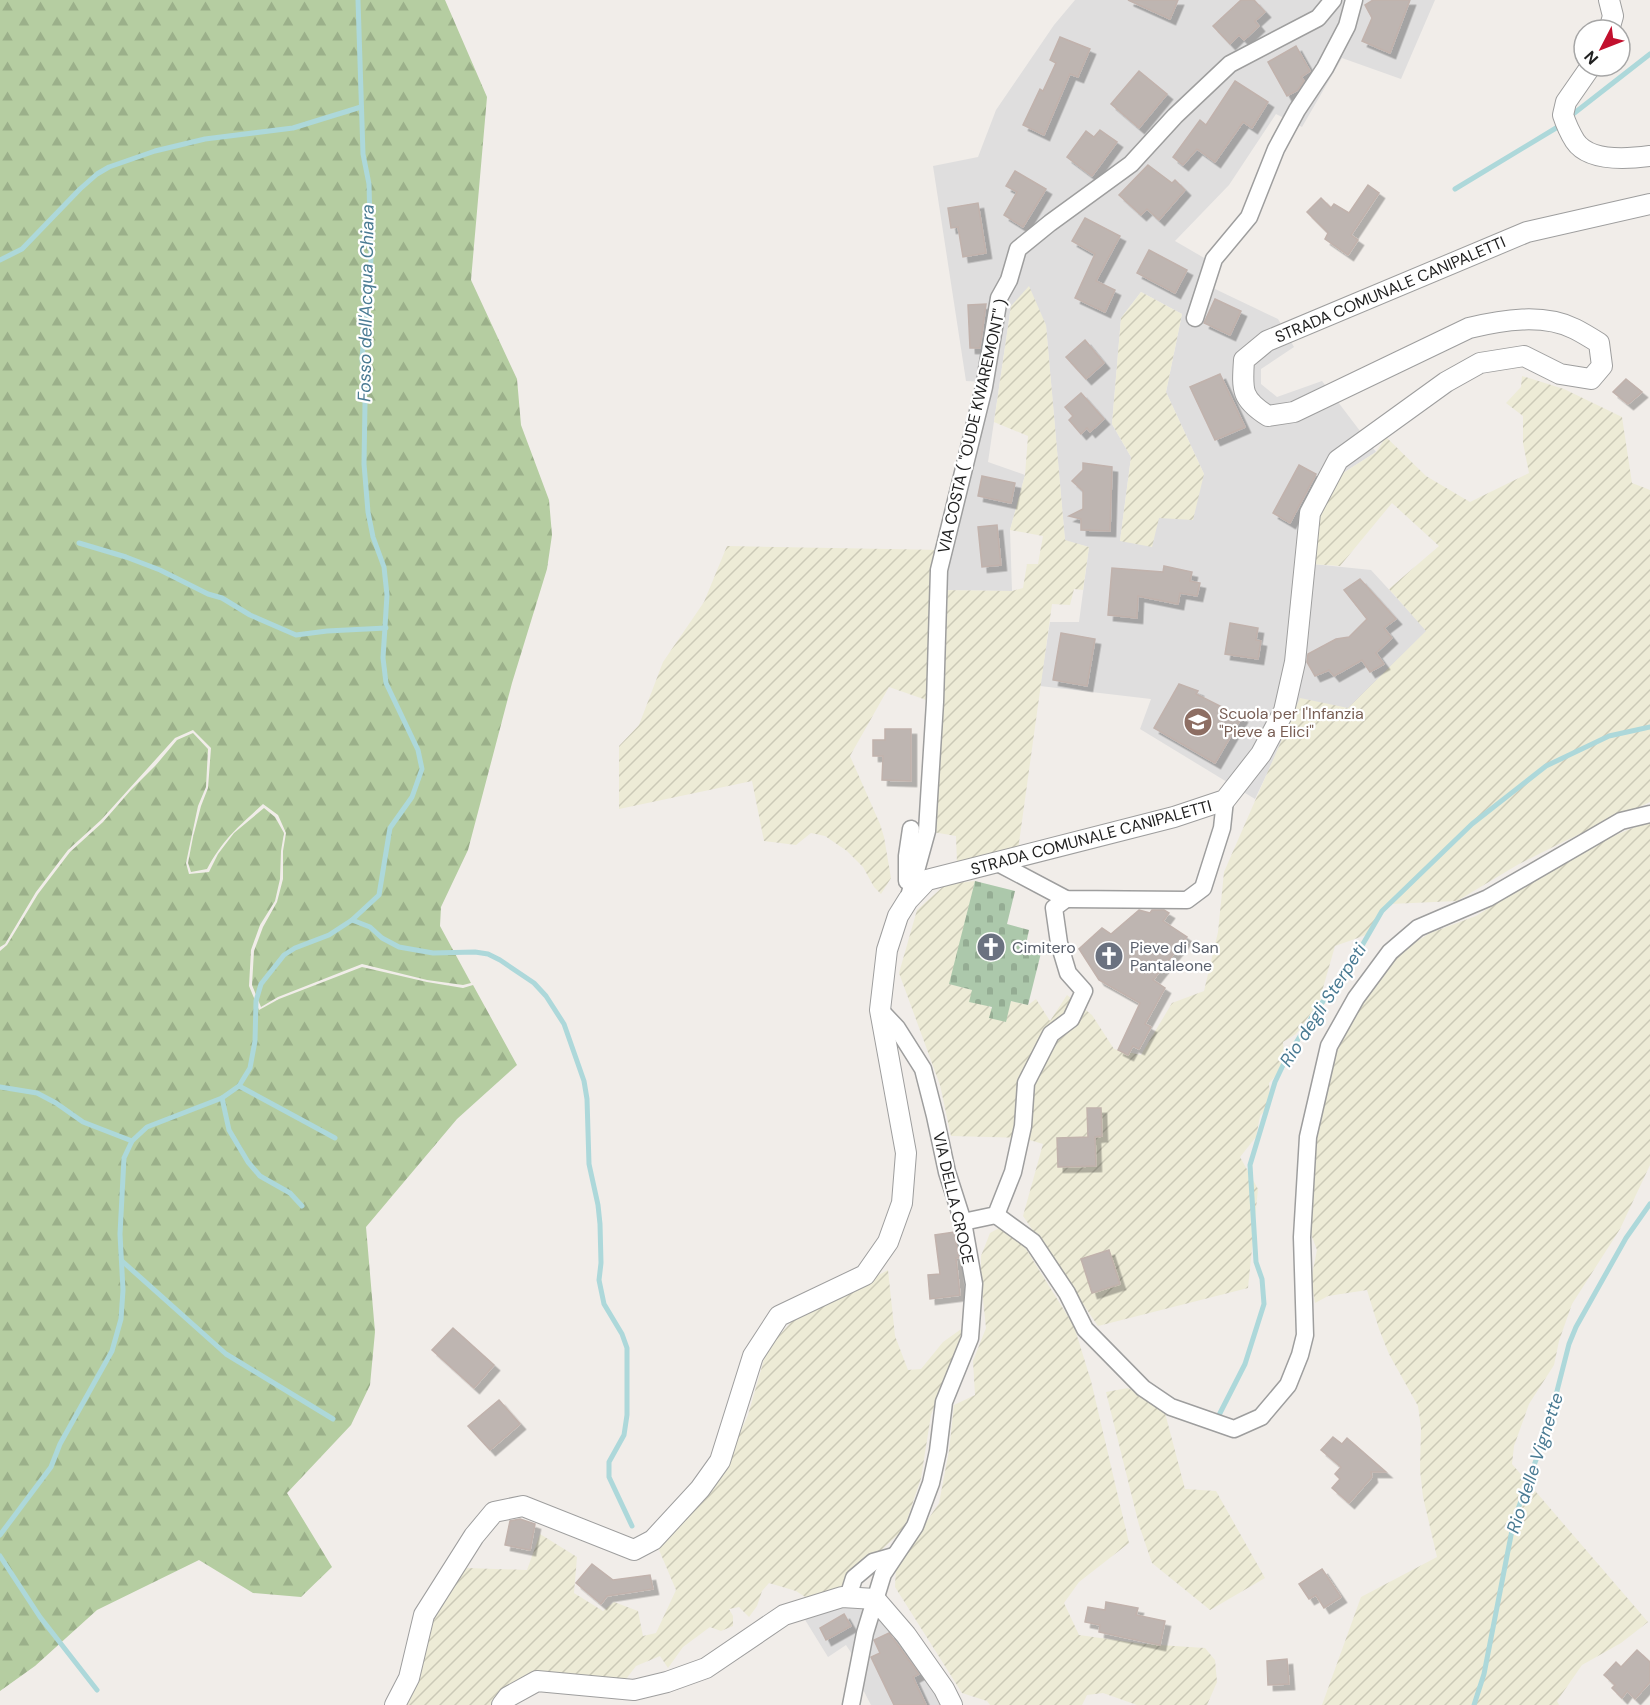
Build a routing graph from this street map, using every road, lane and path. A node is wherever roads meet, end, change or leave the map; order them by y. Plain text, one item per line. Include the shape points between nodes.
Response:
1 (1333, 0) edge
2 (1354, 0) edge
3 (1609, 0) edge
4 (1613, 18) edge
5 (1583, 78) edge
6 (1650, 156) edge
7 (1650, 204) edge
8 (1195, 318) dead end
9 (1225, 800) junction
10 (1650, 814) edge
11 (911, 829) dead end
12 (996, 862) junction
13 (1066, 899) junction
14 (908, 900) junction
15 (880, 1010) junction
16 (996, 1215) junction
17 (963, 1222) junction
18 (894, 1556) junction
19 (848, 1597) junction
20 (875, 1599) junction
21 (395, 1705) edge
22 (502, 1705) edge
23 (851, 1705) edge
24 (952, 1705) edge

1 - 14 street, VIA COSTA ( "OUDE KWAREMONT" ) via 1318,18 1230,64 1131,164 1018,249 999,298 984,387 939,570 927,831
2 - 8 street via 1347,26 1276,149 1249,217 1214,259
3 - 4 street
5 - 6 street via 1566,102 1566,122 1576,143 1593,154 1631,159
7 - 9 street, STRADA COMUNALE CANIPALETTI via 1527,232 1267,341 1244,360 1242,386 1251,405 1268,416 1294,412 1469,328 1496,321 1540,320 1573,328 1599,343 1602,366 1591,379 1560,374 1524,357 1480,363 1446,382 1338,460 1310,513 1294,662 1284,711 1261,754
9 - 12 street, STRADA COMUNALE CANIPALETTI via 1174,817
9 - 13 street via 1222,828 1203,888 1187,900
10 - 16 street via 1621,821 1488,898 1418,928 1390,952 1356,998 1329,1046 1308,1137 1302,1237 1305,1335 1288,1385 1261,1417 1234,1429 1171,1407 1143,1389 1085,1329 1067,1293 1033,1242
11 - 14 street
12 - 13 street
12 - 14 street, STRADA COMUNALE CANIPALETTI via 927,880
13 - 16 street via 1054,908 1059,943 1068,973 1084,991 1071,1019 1051,1034 1026,1083 1023,1126 1013,1172
14 - 15 street, STRADA COMUNALE CANIPALETTI via 898,916 887,950
15 - 17 street, VIA DELLA CROCE via 897,1028 923,1069
15 - 21 street, STRADA COMUNALE CANIPALETTI via 906,1153 902,1203 888,1242 865,1275 778,1316 753,1356 720,1461 653,1540 634,1550 524,1506 494,1512 474,1536 424,1615 409,1678
16 - 17 street
17 - 18 street, VIA DELLA CROCE via 974,1284 970,1338 944,1402 931,1483 915,1526
18 - 19 street via 873,1562 854,1578
18 - 20 street, VIA DELLA CROCE
19 - 20 street
19 - 22 street via 784,1615 706,1668 667,1682 634,1690 537,1681 508,1697
20 - 23 street, VIA DELLA CROCE
20 - 24 street via 906,1635

